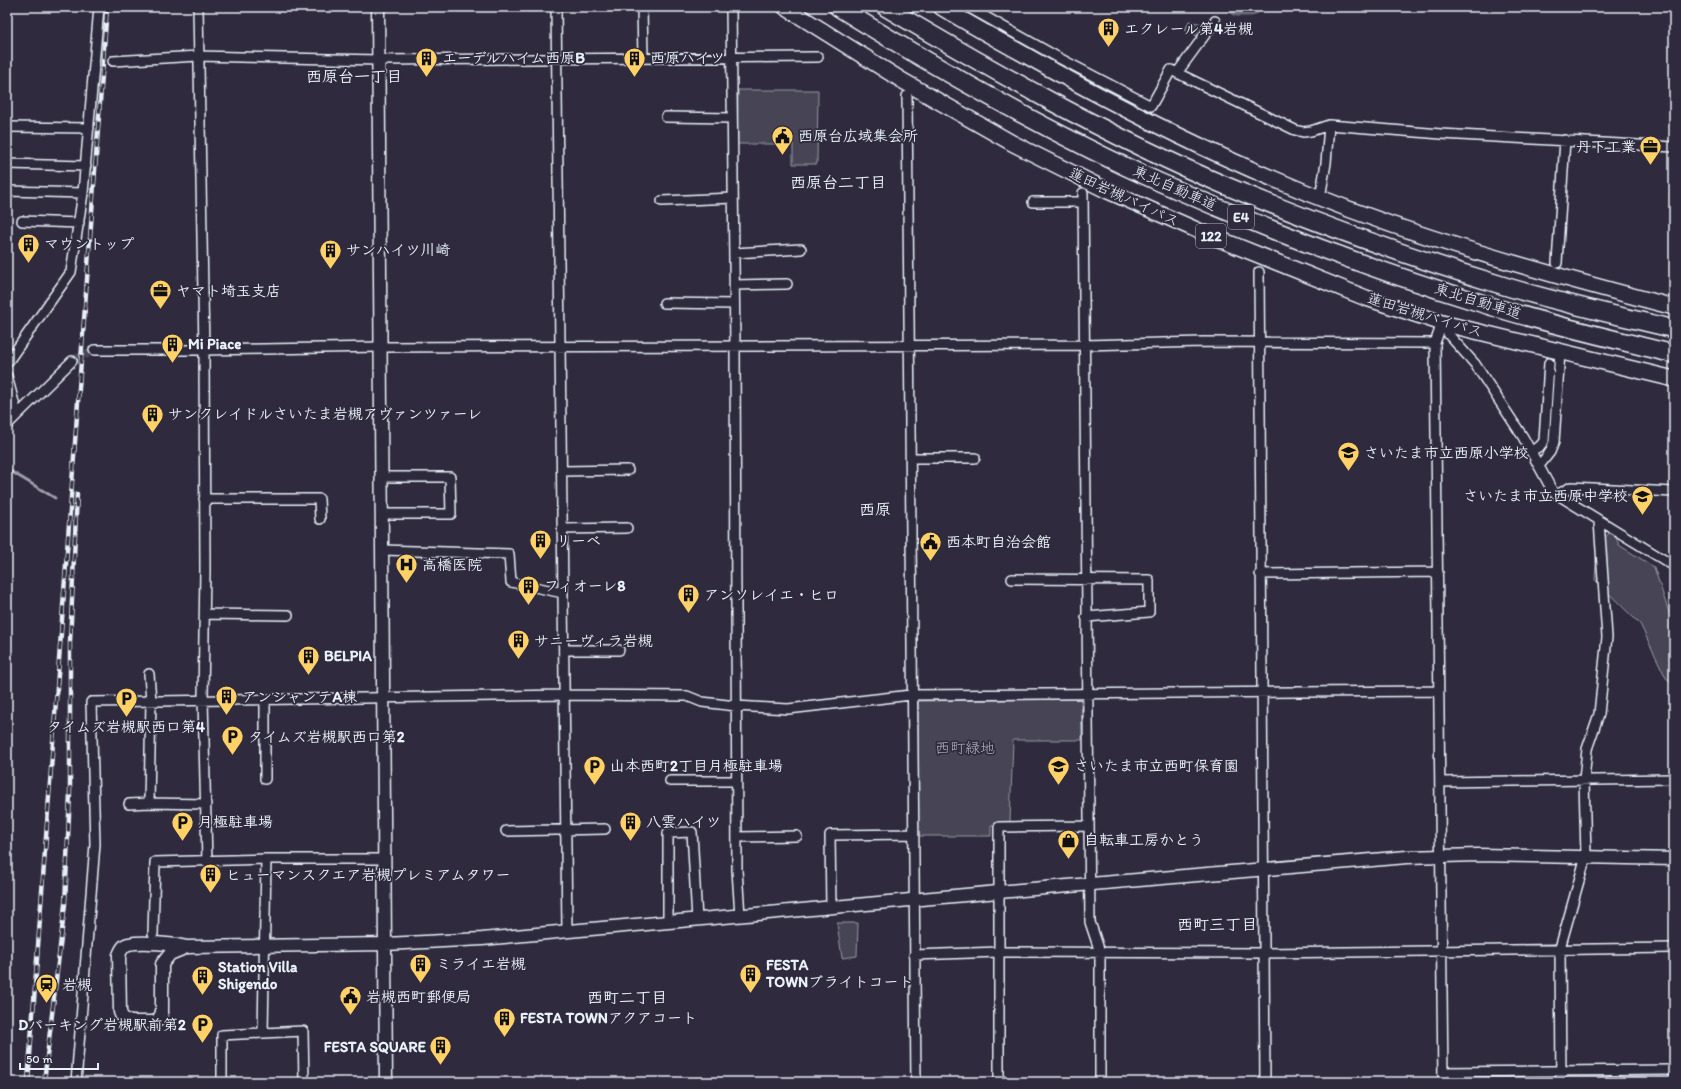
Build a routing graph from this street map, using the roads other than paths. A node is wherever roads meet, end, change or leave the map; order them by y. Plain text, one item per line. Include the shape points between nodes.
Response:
1 (99, 7) edge
2 (198, 7) edge
3 (378, 7) edge
4 (556, 7) edge
5 (642, 7) edge
6 (731, 7) edge
7 (785, 7) edge
8 (838, 7) edge
9 (884, 7) edge
10 (940, 7) edge
11 (968, 7) edge
12 (1215, 21) dead end
13 (198, 56) junction
14 (818, 57) dead end
15 (558, 58) junction
16 (643, 58) junction
17 (732, 58) junction
18 (379, 60) junction
19 (113, 61) dead end
20 (1176, 72) junction
21 (907, 96) dead end
22 (666, 117) dead end
23 (732, 118) junction
24 (1328, 125) junction
25 (7, 127) edge
26 (89, 128) junction
27 (1565, 140) junction
28 (1674, 147) edge
29 (7, 164) edge
30 (86, 166) junction
31 (7, 191) edge
32 (83, 193) junction
33 (733, 198) junction
34 (1320, 198) junction
35 (662, 201) dead end
36 (1033, 202) dead end
37 (22, 221) dead end
38 (79, 223) junction
39 (801, 249) dead end
40 (734, 253) junction
41 (1557, 263) tunnel mouth
42 (1259, 272) dead end
43 (787, 284) dead end
44 (734, 285) junction
45 (664, 303) dead end
46 (734, 304) junction
47 (1674, 307) edge
48 (1442, 323) junction
49 (1674, 329) edge
50 (1259, 342) junction
51 (1435, 343) junction
52 (910, 345) junction
53 (1084, 345) junction
54 (560, 346) junction
55 (735, 346) junction
56 (380, 347) junction
57 (94, 350) tunnel mouth
58 (204, 350) junction
59 (1674, 354) edge
60 (1554, 358) junction
61 (72, 361) tunnel mouth
62 (7, 363) edge
63 (7, 376) edge
64 (1674, 379) edge
65 (17, 414) junction
66 (7, 425) edge
67 (1531, 452) junction
68 (911, 458) junction
69 (975, 458) dead end
70 (1539, 466) junction
71 (628, 470) dead end
72 (562, 471) junction
73 (382, 477) junction
74 (1674, 492) edge
75 (1557, 495) junction
76 (204, 499) junction
77 (382, 514) junction
78 (320, 519) dead end
79 (1600, 521) junction
80 (627, 528) dead end
81 (562, 529) junction
82 (383, 550) junction
83 (1674, 566) edge
84 (1438, 572) junction
85 (1260, 574) junction
86 (1012, 579) dead end
87 (1086, 580) junction
88 (563, 593) junction
89 (205, 614) junction
90 (288, 615) dead end
91 (1086, 617) junction
92 (564, 650) junction
93 (619, 650) dead end
94 (149, 674) dead end
95 (1263, 691) junction
96 (1440, 691) junction
97 (1086, 693) junction
98 (564, 695) junction
99 (911, 695) junction
100 (265, 698) junction
101 (384, 698) junction
102 (203, 699) junction
103 (151, 701) junction
104 (736, 706) junction
105 (265, 779) dead end
106 (1674, 779) edge
107 (1584, 780) junction
108 (670, 781) dead end
109 (736, 781) junction
110 (1441, 782) junction
111 (150, 803) junction
112 (129, 804) dead end
113 (206, 804) junction
114 (1089, 826) junction
115 (605, 829) dead end
116 (566, 830) junction
117 (506, 831) dead end
118 (913, 834) junction
119 (797, 836) dead end
120 (737, 837) junction
121 (1442, 855) junction
122 (1586, 856) junction
123 (266, 859) junction
124 (384, 859) junction
125 (1674, 859) edge
126 (207, 862) junction
127 (1263, 869) junction
128 (1090, 884) junction
129 (998, 892) junction
130 (914, 899) junction
131 (831, 907) junction
132 (740, 916) junction
133 (697, 920) junction
134 (668, 922) junction
135 (567, 931) junction
136 (151, 939) junction
137 (386, 944) junction
138 (265, 946) junction
139 (187, 947) junction
140 (1560, 948) junction
141 (1674, 948) edge
142 (1442, 949) junction
143 (999, 952) junction
144 (1100, 952) junction
145 (1264, 953) junction
146 (914, 955) junction
147 (162, 964) junction
148 (263, 1033) junction
149 (1674, 1070) edge
150 (1560, 1071) junction
151 (1443, 1072) junction
152 (76, 1082) edge
153 (222, 1082) edge
154 (304, 1082) edge
155 (386, 1082) edge
156 (916, 1082) edge
157 (999, 1082) edge
158 (1100, 1082) edge
159 (1264, 1082) edge
160 (1443, 1082) edge
161 (1561, 1082) edge

1 - 26 street
2 - 13 street
3 - 18 street
4 - 15 street
5 - 16 street
6 - 17 street
7 - 48 highway, 蓮田岩槻バイパス / 122 via 910,85 1012,143 1108,191 1282,266
8 - 59 highway, 東北自動車道 / E4 via 948,72 1075,141 1245,219 1390,274 1485,305
9 - 49 highway, 東北自動車道 / E4 via 1090,122 1257,198 1379,245 1455,270 1514,288
10 - 34 highway via 1172,134
11 - 20 street via 1151,106 1171,70
12 - 20 street
13 - 18 street
13 - 19 street
13 - 58 street
14 - 17 street
15 - 16 street
15 - 18 street
15 - 54 street
16 - 17 street
17 - 23 street
18 - 56 street
20 - 24 street via 1295,130 1307,132
21 - 52 street
22 - 23 street
23 - 33 street
24 - 27 street
24 - 34 street via 1326,163
25 - 26 street
26 - 30 street
27 - 28 street
27 - 41 street
29 - 30 street
30 - 32 street
31 - 32 street
32 - 38 street
33 - 35 street
33 - 40 street
34 - 47 highway via 1430,238 1535,271
36 - 53 street via 1083,198
37 - 38 street
38 - 62 street via 71,272
39 - 40 street
40 - 44 street
42 - 50 street
43 - 44 street
44 - 46 street
45 - 46 street
46 - 55 street
48 - 51 street
48 - 60 highway, 蓮田岩槻バイパス / 122
48 - 67 street via 1474,364
50 - 51 street
50 - 53 street
50 - 85 street
51 - 84 street
52 - 53 street
52 - 55 street
52 - 68 street
53 - 87 street
54 - 55 street
54 - 56 street
54 - 72 street
55 - 104 street
56 - 58 street
56 - 73 street
57 - 58 street
58 - 76 street
60 - 64 highway, 蓮田岩槻バイパス / 122
60 - 67 street via 1544,441
60 - 70 street via 1554,442
61 - 65 street
63 - 65 street
65 - 66 street
67 - 70 street
68 - 69 street
68 - 99 street
70 - 75 street
71 - 72 street
72 - 81 street
73 - 77 street
73 - 77 street via 450,478 451,514
74 - 75 street via 1571,487
75 - 79 street
76 - 78 street via 319,499
76 - 89 street
77 - 82 street
79 - 83 street
79 - 107 street via 1607,638 1599,714 1587,749
80 - 81 street
81 - 88 street
82 - 88 street via 508,554 511,582
82 - 101 street
84 - 85 street
84 - 96 street
85 - 95 street
86 - 87 street
87 - 91 street
87 - 91 street via 1149,580 1149,612
88 - 92 street
89 - 90 street
89 - 102 street
91 - 97 street
92 - 93 street
92 - 98 street
94 - 103 street
95 - 96 street
95 - 97 street
95 - 127 street
96 - 110 street
97 - 99 street
97 - 114 street
98 - 101 street
98 - 104 street via 687,696 702,702
98 - 116 street
99 - 104 street via 788,709
99 - 118 street
100 - 101 street
100 - 102 street
100 - 105 street
101 - 124 street
102 - 103 street
102 - 113 street
103 - 111 street
103 - 152 street via 91,702 95,844
104 - 109 street
106 - 107 street
107 - 110 street
107 - 122 street
108 - 109 street
109 - 120 street
110 - 121 street
111 - 112 street
111 - 113 street
113 - 126 street
114 - 128 street
114 - 129 street via 999,827
115 - 116 street
116 - 117 street
116 - 135 street
118 - 130 street
118 - 131 street via 830,835
119 - 120 street
120 - 132 street
121 - 122 street
121 - 127 street
121 - 142 street
122 - 125 street
122 - 140 street
123 - 124 street
123 - 126 street
123 - 138 street
124 - 137 street
126 - 136 street via 155,862
127 - 128 street
127 - 145 street
128 - 129 street
128 - 144 street via 1090,922
129 - 130 street
129 - 143 street
130 - 131 street
130 - 146 street
131 - 132 street
132 - 133 street
133 - 134 street
133 - 134 street via 692,832 668,833
134 - 135 street
135 - 137 street
136 - 139 street
136 - 147 street
136 - 147 street via 130,944 121,949 119,955 120,1012 126,1020 154,1022 161,1016
137 - 138 street
137 - 155 street
138 - 139 street
138 - 148 street
139 - 147 street via 170,954
140 - 141 street
140 - 142 street
140 - 150 street
142 - 145 street
142 - 151 street
143 - 144 street
143 - 146 street
143 - 157 street
144 - 145 street
144 - 158 street
145 - 159 street
146 - 156 street
148 - 153 street via 222,1036
148 - 154 street via 303,1031
149 - 150 street
150 - 151 street
150 - 161 street
151 - 160 street

